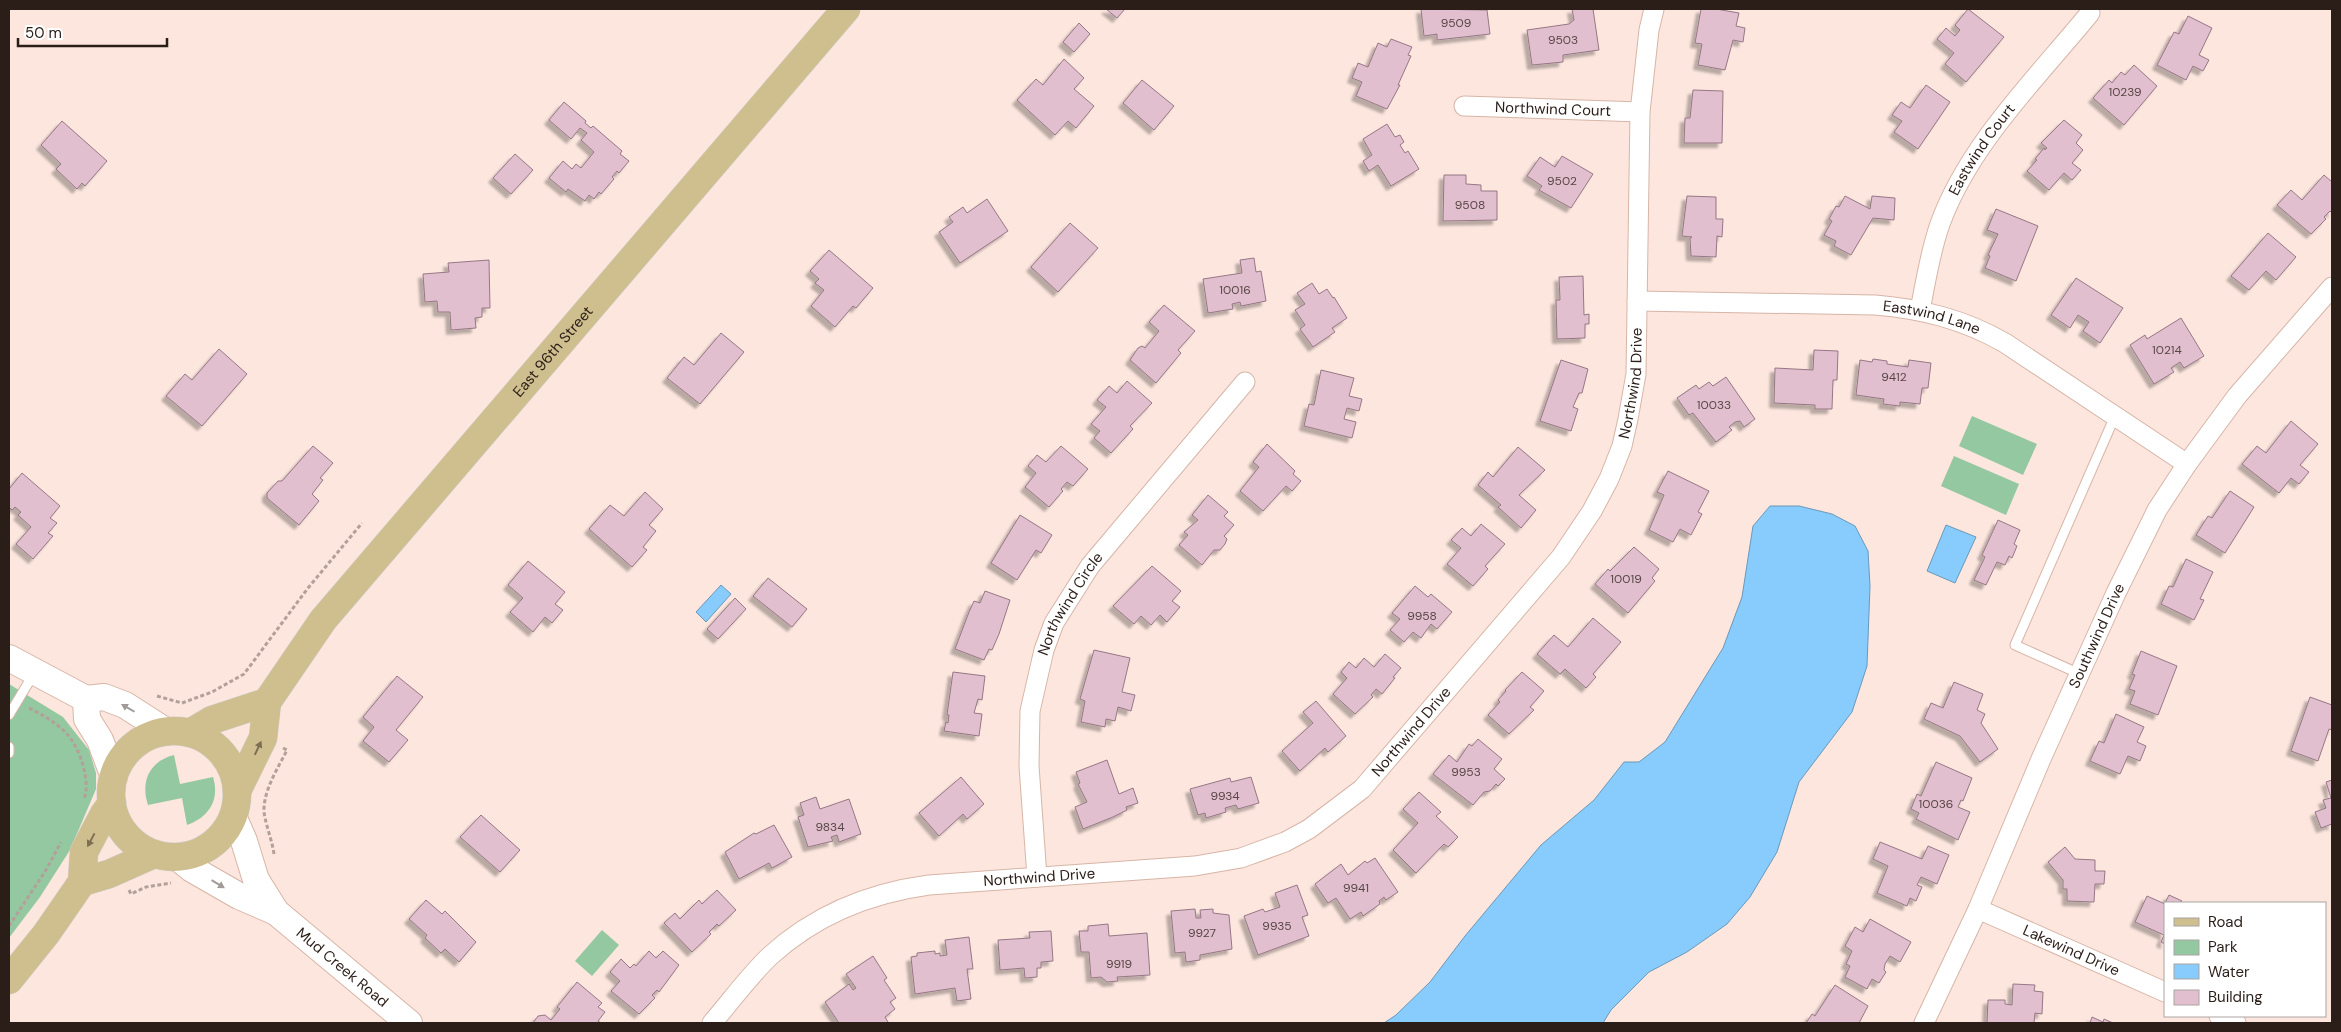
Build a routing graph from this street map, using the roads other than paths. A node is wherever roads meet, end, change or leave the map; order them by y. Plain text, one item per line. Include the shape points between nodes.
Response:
1 (846, 9) edge
2 (1654, 9) edge
3 (2090, 13) dead end
4 (1464, 106) dead end
5 (1640, 112) junction
6 (2332, 287) edge
7 (1638, 301) junction
8 (1920, 310) junction
9 (1245, 382) dead end
10 (2115, 416) junction
11 (2187, 464) junction
12 (9, 658) edge
13 (34, 673) junction
14 (2080, 674) junction
15 (86, 699) junction
16 (267, 702) junction
17 (9, 715) edge
18 (178, 732) junction
19 (9, 747) edge
20 (9, 753) edge
21 (113, 790) junction
22 (235, 803) junction
23 (166, 855) junction
24 (1037, 877) junction
25 (82, 882) junction
26 (1978, 909) junction
27 (276, 912) junction
28 (9, 980) edge
29 (2164, 992) edge
30 (2221, 1017) edge
31 (409, 1023) edge
32 (712, 1023) edge
33 (1924, 1023) edge
34 (2236, 1023) edge

1 - 16 main road, East 96th Street via 323,620
2 - 5 street, Northwind Drive
3 - 8 street, Eastwind Court via 1989,136 1963,175 1940,225
4 - 5 street, Northwind Court
5 - 7 street, Northwind Drive
6 - 11 street, Southwind Drive via 2237,396
7 - 8 street, Eastwind Lane via 1874,305
7 - 24 street, Northwind Drive via 1636,374 1628,419 1622,446 1592,511 1561,556 1362,789 1309,829 1285,842 1241,858 1195,866
8 - 10 street, Eastwind Lane via 1955,319 1990,334
9 - 24 street, Northwind Circle via 1090,566 1054,624 1044,650 1030,711 1029,766
10 - 11 street, Eastwind Lane
10 - 14 lane via 2015,645
11 - 14 street, Southwind Drive via 2140,543
12 - 13 street
13 - 15 street
13 - 17 lane
14 - 26 street, Southwind Drive
18 -> 15 street via 104,697
15 - 21 street via 88,719 102,745
16 - 18 main road
22 -> 16 main road, East 96th Street via 263,738
18 - 21 main road via 144,739 134,746 125,755
18 - 22 main road via 210,742 226,759 234,774
19 - 20 lane
21 - 23 main road via 122,829 142,848
21 -> 25 main road via 84,852
22 - 23 main road via 226,829 217,840 192,855
22 - 27 street, Mud Creek Road via 256,880
23 - 25 main road
23 -> 27 street, Mud Creek Road via 239,896
24 - 32 street, Northwind Drive via 911,888 847,906 814,923 769,958
25 - 28 main road
26 - 29 street, Lakewind Drive
26 - 33 street, Southwind Drive
27 - 31 street, Mud Creek Road
30 - 34 street

